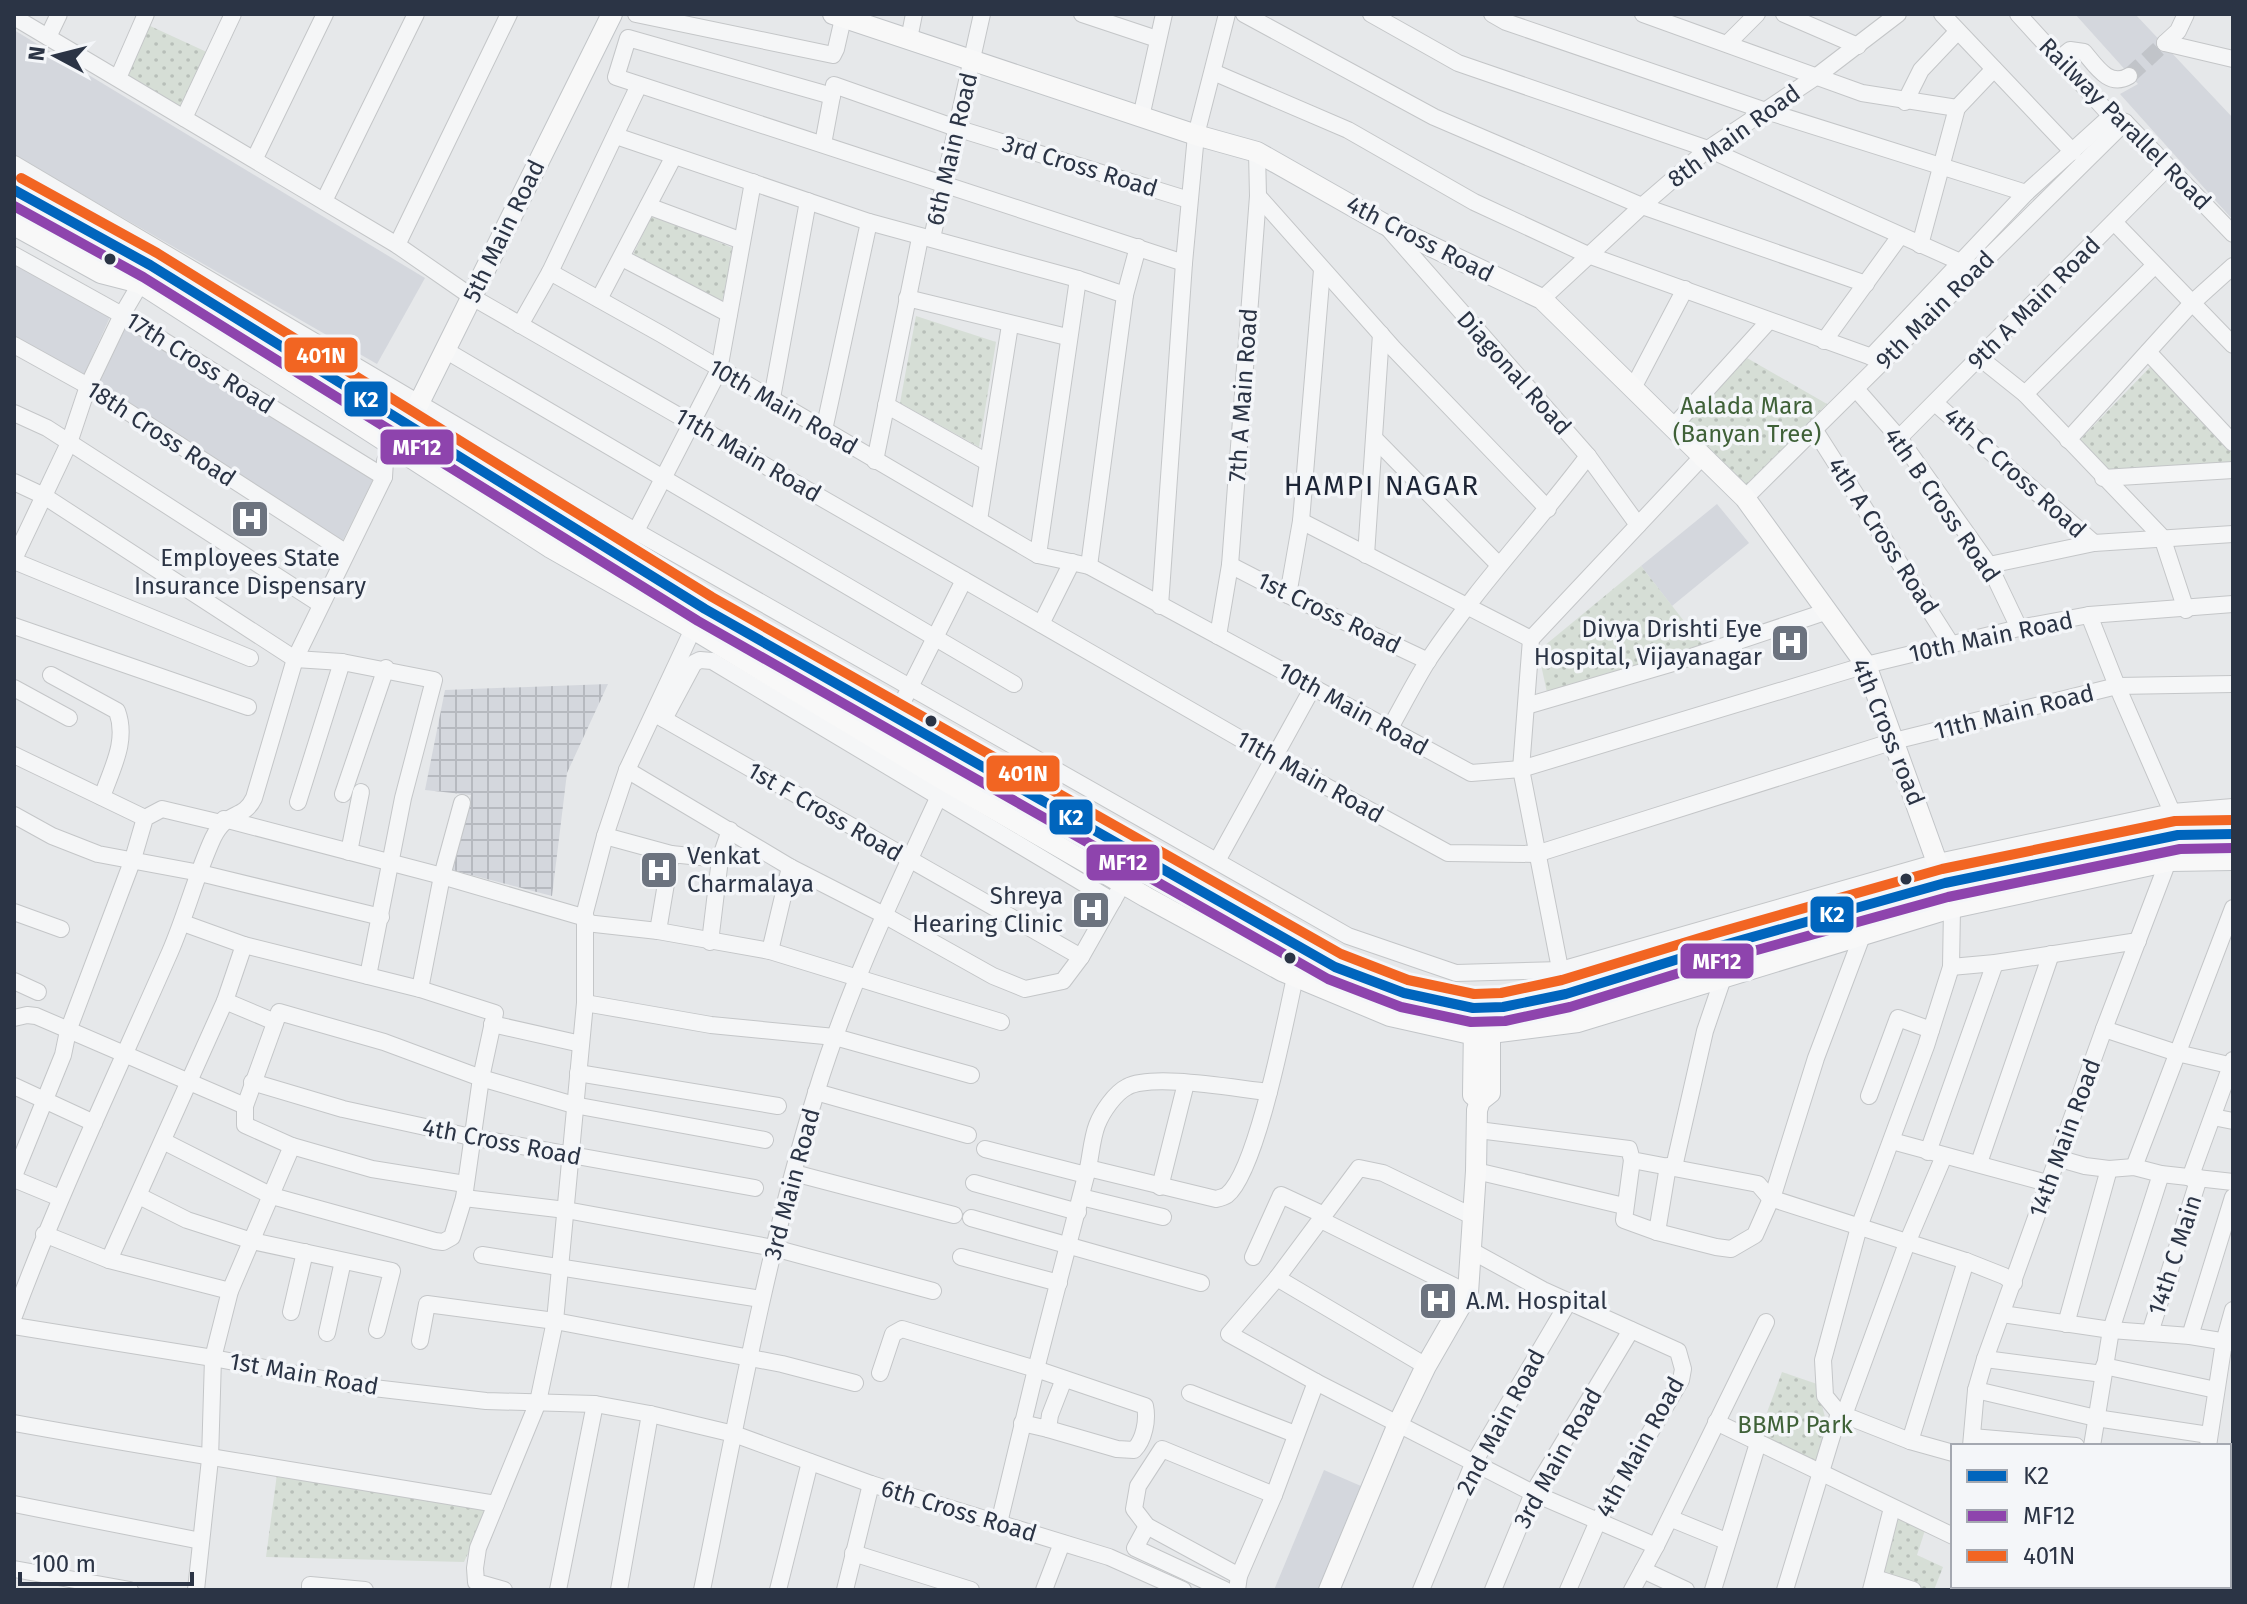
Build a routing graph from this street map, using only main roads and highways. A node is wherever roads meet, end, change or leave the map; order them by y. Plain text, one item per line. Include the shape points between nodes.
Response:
1 (612, 14) edge
2 (840, 15) edge
3 (14, 190) edge
4 (14, 225) edge
5 (145, 274) junction
6 (412, 413) junction
7 (393, 447) junction
8 (1798, 569) joint
9 (2233, 834) edge
10 (2233, 860) edge
11 (1945, 883) junction
12 (1952, 908) junction
13 (1480, 1008) junction
14 (1483, 1035) junction
15 (1329, 1590) edge

1 - 6 main road, 5th Main Road
2 - 8 main road, 4th Cross Road via 1257,152 1384,224 1542,299 1745,498
3 - 5 main road
4 - 5 main road via 101,273
5 - 6 main road
5 - 7 main road
6 - 7 main road, 5th Main Road
6 - 13 main road via 705,609 1335,967 1404,993
7 - 14 main road via 551,548 947,782 1118,892 1390,1016
8 - 11 main road, 4th Cross road via 1866,665
9 - 11 main road via 2178,835
10 - 12 main road via 2170,861
11 - 12 main road, 4th Cross road
11 - 13 main road via 1566,994
12 - 14 main road via 1578,1022
13 - 14 main road
14 - 15 main road via 1473,1095 1480,1101 1468,1293 1398,1424

